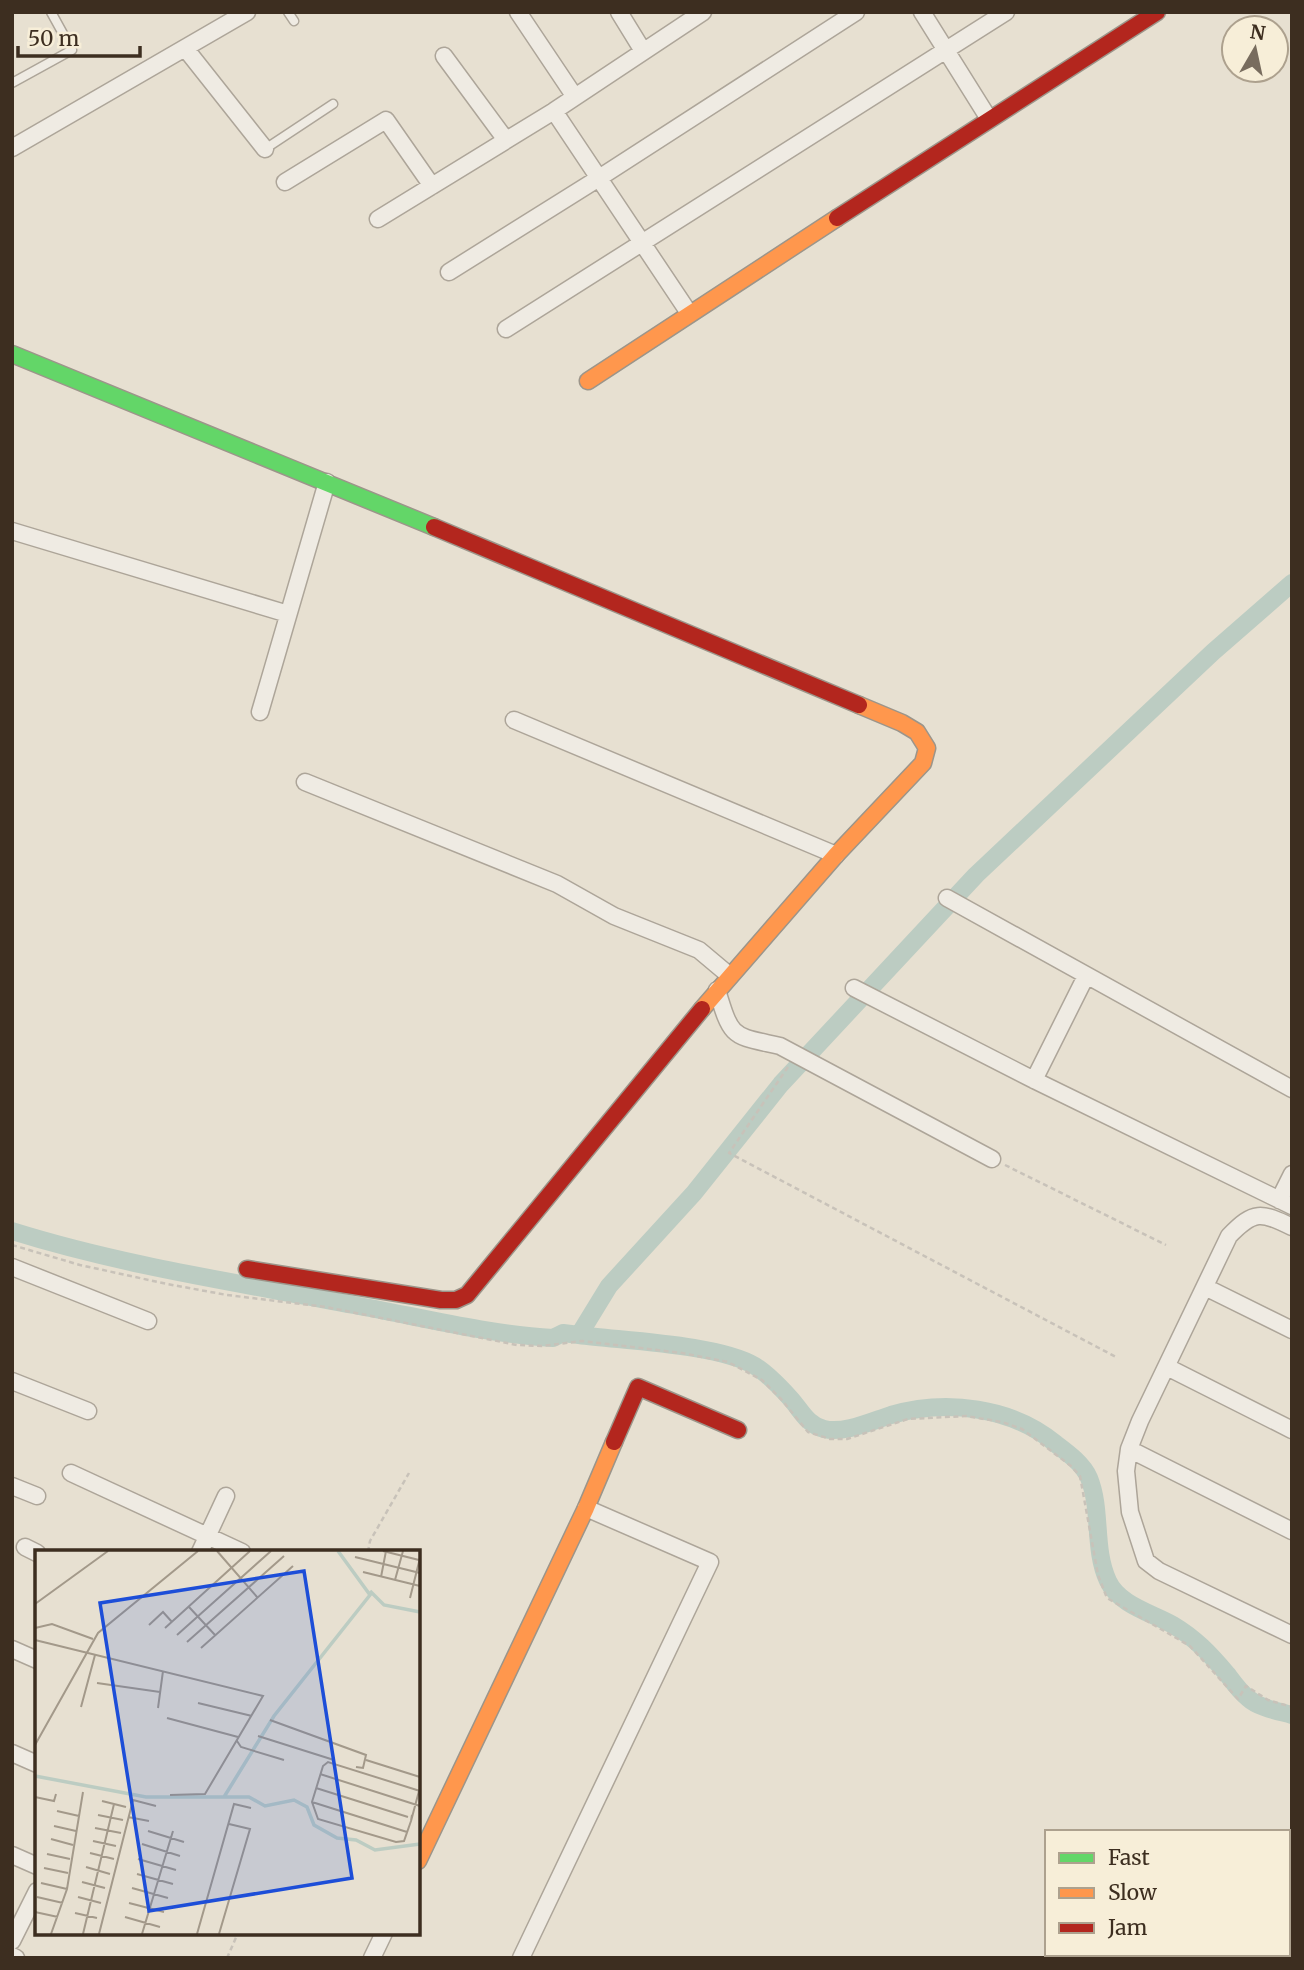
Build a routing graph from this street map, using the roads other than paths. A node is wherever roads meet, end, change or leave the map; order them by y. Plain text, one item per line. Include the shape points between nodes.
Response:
1 (51, 12) edge
2 (247, 12) edge
3 (288, 12) edge
4 (519, 12) edge
5 (619, 12) edge
6 (703, 12) edge
7 (856, 12) edge
8 (922, 12) edge
9 (1006, 12) edge
10 (1157, 12) edge
11 (295, 21) dead end
12 (185, 48) junction
13 (643, 51) junction
14 (947, 51) junction
15 (444, 56) dead end
16 (12, 83) edge
17 (575, 97) junction
18 (333, 104) dead end
19 (554, 111) junction
20 (989, 119) junction
21 (506, 140) junction
22 (12, 148) edge
23 (265, 149) joint
24 (599, 178) junction
25 (285, 182) dead end
26 (432, 186) junction
27 (378, 219) dead end
28 (642, 242) junction
29 (449, 272) dead end
30 (689, 313) junction
31 (506, 329) dead end
32 (12, 354) edge
33 (587, 381) dead end
34 (327, 482) junction
35 (12, 531) edge
36 (288, 614) junction
37 (260, 712) dead end
38 (514, 720) dead end
39 (305, 782) dead end
40 (836, 855) junction
41 (947, 898) dead end
42 (730, 975) junction
43 (1086, 976) junction
44 (854, 988) dead end
45 (717, 990) junction
46 (1034, 1080) junction
47 (1292, 1090) edge
48 (992, 1158) road end
49 (1292, 1174) edge
50 (1285, 1203) edge
51 (1292, 1227) edge
52 (12, 1267) edge
53 (247, 1269) dead end
54 (1205, 1287) junction
55 (148, 1321) dead end
56 (1292, 1330) edge
57 (1167, 1367) junction
58 (12, 1381) edge
59 (88, 1411) dead end
60 (738, 1430) dead end
61 (1292, 1430) edge
62 (1129, 1449) junction
63 (71, 1474) dead end
64 (12, 1486) edge
65 (37, 1496) dead end
66 (226, 1496) dead end
67 (586, 1508) junction
68 (1292, 1531) edge
69 (207, 1536) junction
70 (201, 1550) edge
71 (238, 1550) edge
72 (1292, 1635) edge
73 (12, 1649) edge
74 (35, 1659) edge
75 (12, 1753) edge
76 (35, 1763) edge
77 (12, 1855) edge
78 (420, 1857) edge
79 (35, 1865) edge
80 (35, 1895) edge
81 (383, 1935) edge
82 (12, 1941) edge
83 (372, 1958) edge
84 (522, 1958) edge

1 - 16 lane via 72,50
2 - 12 street
3 - 11 lane
4 - 17 street
5 - 13 street
6 - 13 street
7 - 24 street
8 - 14 street
9 - 14 street
10 - 20 street
12 - 22 street
12 - 23 street
13 - 17 street
14 - 20 street
14 - 28 street
15 - 21 street
17 - 19 street
18 - 23 lane
19 - 21 street
19 - 24 street
20 - 30 street
21 - 26 street
24 - 28 street
24 - 29 street
25 - 26 street via 386,120
26 - 27 street
28 - 30 street
28 - 31 street
30 - 33 street
32 - 34 street
34 - 36 street
34 - 40 street via 918,732 928,748 923,763
35 - 36 street
36 - 37 street
38 - 40 street
39 - 42 street via 557,884 604,911 699,950
40 - 42 street
41 - 43 street
42 - 45 street
43 - 46 street
43 - 47 street
44 - 46 street
45 - 48 street via 730,1028 747,1040 780,1046
45 - 53 street via 467,1295 441,1300
46 - 50 street
49 - 50 street
51 - 54 street via 1268,1215 1240,1224 1229,1236
52 - 55 street
54 - 56 street
54 - 57 street
57 - 61 street
57 - 62 street
58 - 59 street
60 - 67 street via 638,1387
62 - 68 street
62 - 72 street via 1130,1512 1146,1561
63 - 69 street
64 - 65 street
66 - 69 street
67 - 78 street
67 - 84 street via 710,1562
69 - 70 street
69 - 71 street
73 - 74 street
75 - 76 street
77 - 79 street
80 - 82 street
81 - 83 street

